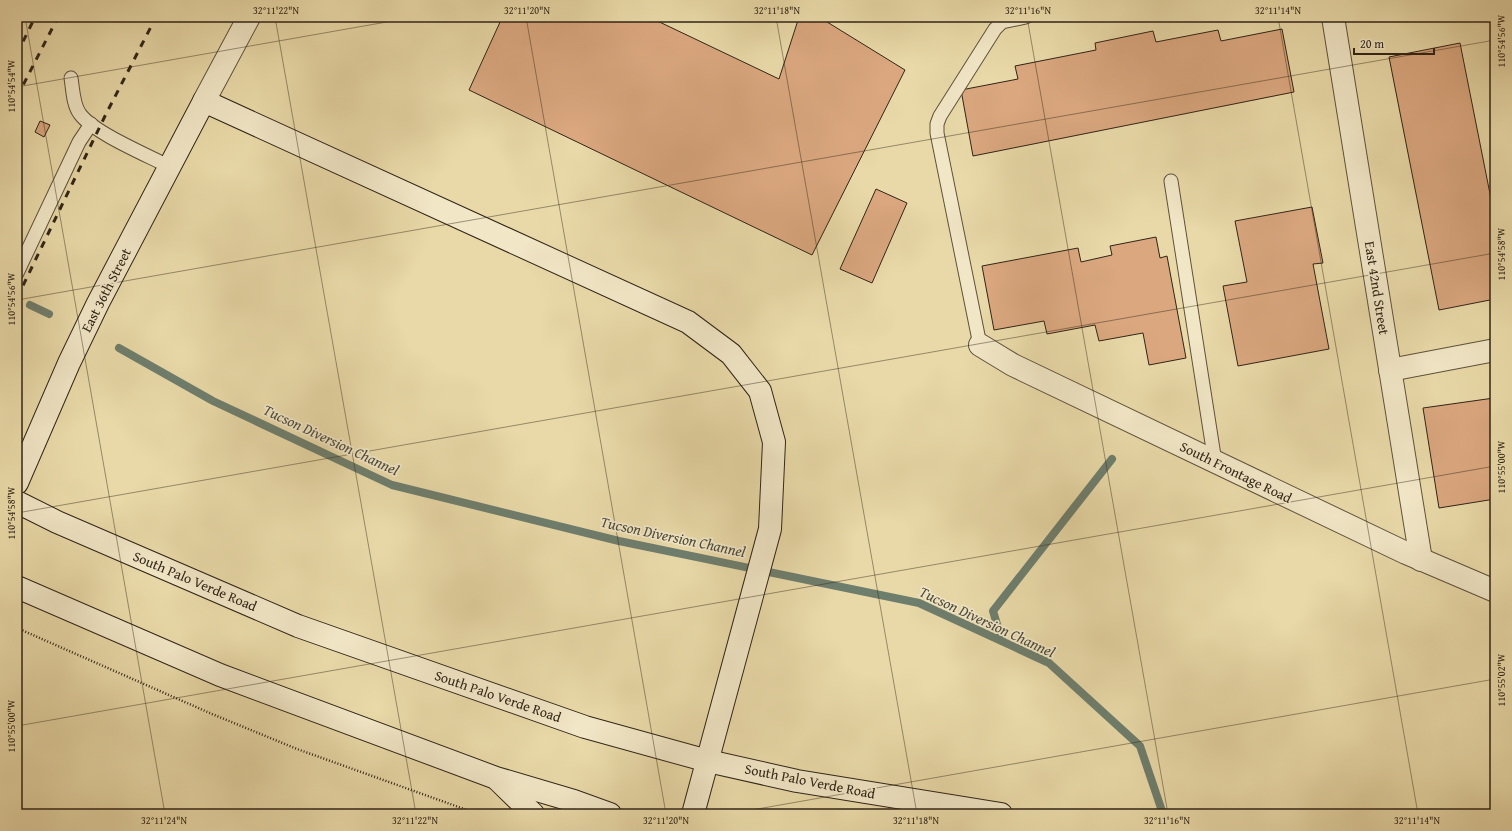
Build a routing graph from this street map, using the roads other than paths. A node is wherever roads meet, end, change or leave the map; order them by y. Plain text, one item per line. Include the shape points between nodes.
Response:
1 (249, 17) edge
2 (1026, 17) edge
3 (1333, 17) edge
4 (71, 78) dead end
5 (204, 102) junction
6 (91, 124) junction
7 (170, 166) junction
8 (1171, 181) dead end
9 (17, 273) edge
10 (980, 345) joint
11 (1495, 350) edge
12 (1390, 370) junction
13 (1215, 462) junction
14 (17, 483) edge
15 (17, 502) edge
16 (1421, 560) junction
17 (20, 589) edge
18 (1495, 591) edge
19 (708, 761) junction
20 (496, 778) junction
21 (533, 814) edge
22 (610, 814) edge
23 (693, 814) edge
24 (1001, 814) edge

1 - 5 main road, East 36th Street
2 - 10 lane via 1002,22 995,29 937,124
3 - 12 main road, East 42nd Street
4 - 6 lane via 73,98 79,114
5 - 7 main road, East 36th Street
5 - 19 main road via 688,322 731,354 760,391 774,442 770,529
6 - 7 lane via 99,131
6 - 9 lane via 79,142
7 - 14 main road, East 36th Street via 69,363
8 - 13 lane
10 - 13 main road, South Frontage Road via 1013,365
11 - 12 main road
12 - 16 main road, East 42nd Street
13 - 16 main road, South Frontage Road
15 - 19 main road, South Palo Verde Road via 57,522 298,626 585,727
16 - 18 main road, South Frontage Road
17 - 20 main road via 220,675
19 - 23 main road
19 - 24 main road, South Palo Verde Road via 797,781
20 - 21 main road
20 - 22 main road

